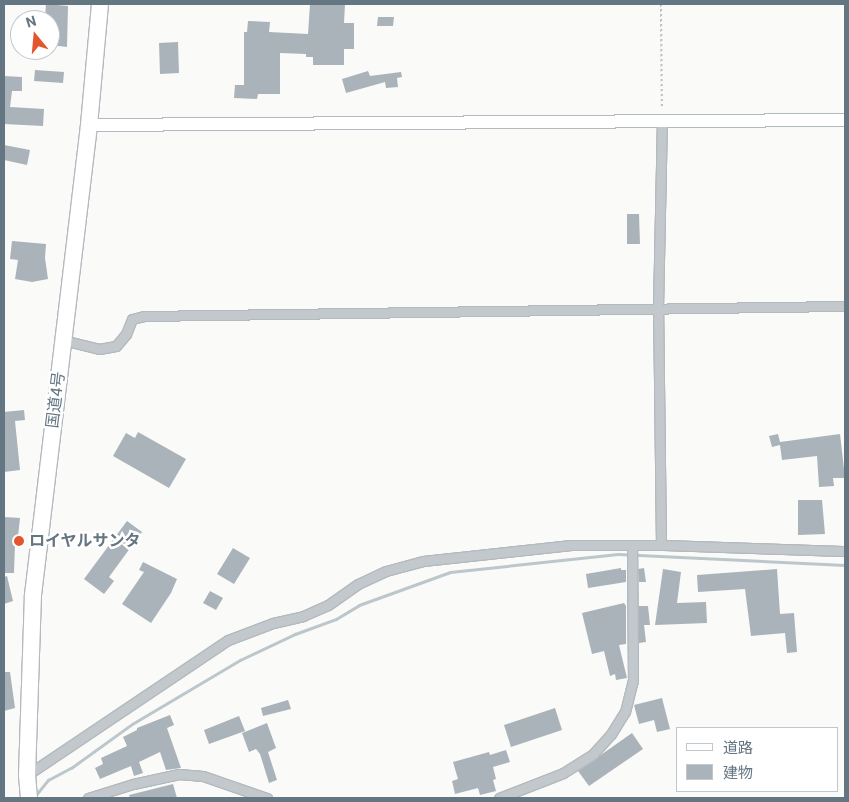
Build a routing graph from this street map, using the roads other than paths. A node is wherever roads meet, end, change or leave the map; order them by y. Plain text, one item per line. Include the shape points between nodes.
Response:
1 (100, 4) edge
2 (845, 120) edge
3 (662, 122) junction
4 (89, 126) junction
5 (845, 306) edge
6 (658, 308) junction
7 (63, 340) junction
8 (661, 545) junction
9 (632, 548) junction
10 (845, 551) edge
11 (28, 786) edge
12 (88, 798) edge
13 (267, 798) edge
14 (499, 798) edge

1 - 4 highway, 国道4号
2 - 3 street
3 - 4 street
3 - 6 street
4 - 7 highway, 国道4号
5 - 6 street
6 - 7 street via 144,316 132,319 116,346 98,349
6 - 8 street
7 - 11 highway, 国道4号 via 33,595
8 - 9 street
8 - 10 street
9 - 11 street via 571,545 423,561 386,571 303,616 228,640
9 - 14 street via 633,681 624,712 611,734 593,754 562,773
12 - 13 street via 179,774 202,776

